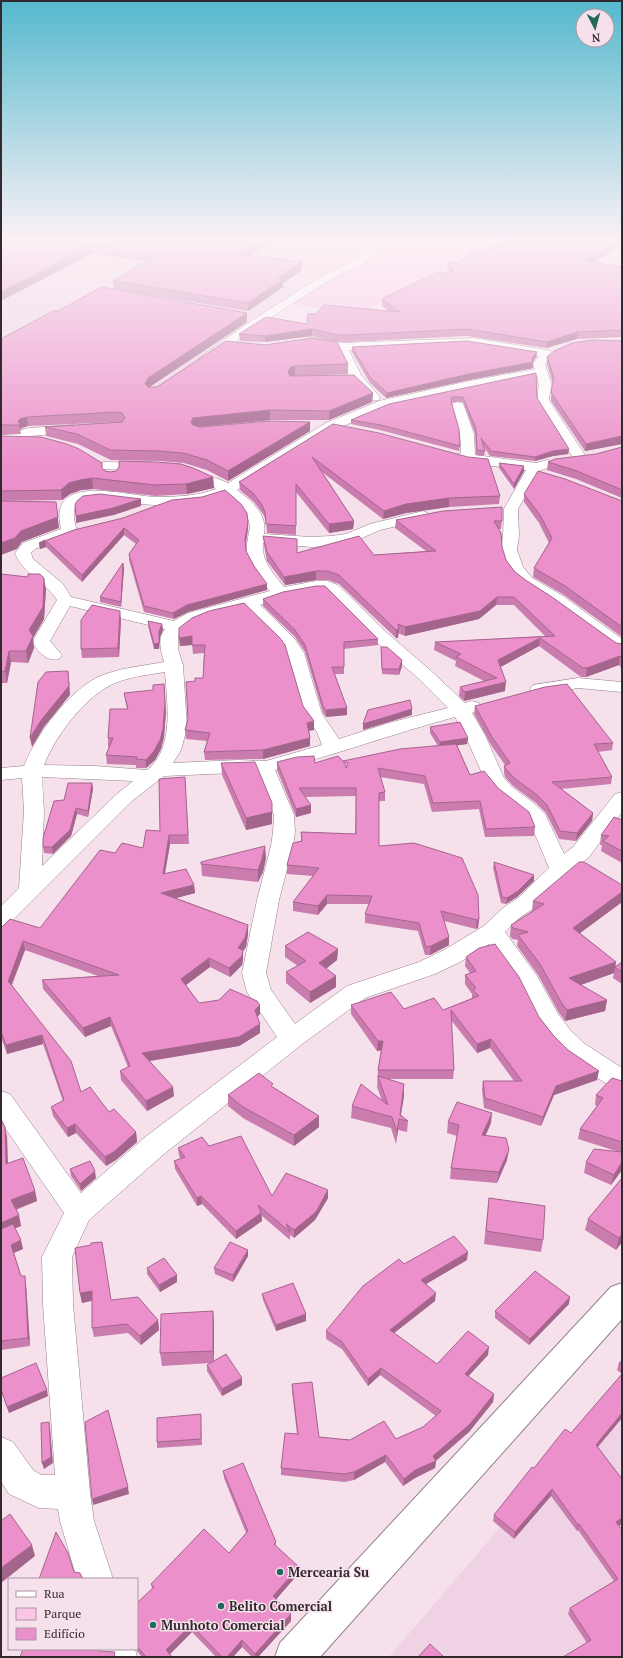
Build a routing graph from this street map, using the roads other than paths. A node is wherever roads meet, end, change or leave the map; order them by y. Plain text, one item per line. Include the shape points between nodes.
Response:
1 (269, 314) edge
2 (246, 316) edge
3 (262, 319) junction
4 (300, 342) edge
5 (224, 344) junction
6 (239, 346) edge
7 (342, 347) junction
8 (198, 362) edge
9 (541, 372) junction
10 (341, 379) edge
11 (356, 379) junction
12 (384, 404) junction
13 (458, 406) dead end
14 (305, 425) edge
15 (331, 426) junction
16 (86, 428) edge
17 (358, 430) edge
18 (2, 440) edge
19 (52, 444) edge
20 (450, 455) edge
21 (468, 458) junction
22 (159, 467) edge
23 (534, 469) junction
24 (104, 476) junction
25 (204, 476) edge
26 (552, 477) edge
27 (228, 489) junction
28 (177, 500) junction
29 (137, 514) edge
30 (435, 514) edge
31 (256, 538) junction
32 (280, 593) junction
33 (65, 600) junction
34 (249, 603) junction
35 (176, 626) junction
36 (622, 647) edge
37 (53, 655) dead end
38 (174, 665) junction
39 (622, 687) edge
40 (521, 694) edge
41 (491, 702) edge
42 (462, 710) junction
43 (333, 747) junction
44 (263, 766) junction
45 (33, 770) junction
46 (155, 773) junction
47 (1, 774) edge
48 (622, 798) edge
49 (560, 869) junction
50 (30, 891) junction
51 (1, 919) edge
52 (492, 930) junction
53 (292, 1039) junction
54 (622, 1081) edge
55 (1, 1101) edge
56 (78, 1212) junction
57 (622, 1297) edge
58 (1, 1453) edge
59 (73, 1493) junction
60 (95, 1578) edge
61 (294, 1657) edge

1 - 3 street
2 - 3 street
3 - 5 street
4 - 7 street via 320,342
5 - 6 street
5 - 8 street
7 - 9 street via 467,341 552,352 539,364
7 - 11 street
9 - 12 street
9 - 23 street via 546,386 544,402 587,457 562,460
10 - 11 street
11 - 12 street
12 - 15 street
13 - 21 street via 467,434
14 - 15 street
15 - 17 street
15 - 27 street
16 - 18 street via 29,432
18 - 19 street via 30,440
20 - 21 street
21 - 23 street
22 - 24 street
23 - 26 street
23 - 36 street via 504,510 511,536 509,550 515,568 526,581
24 - 28 street via 154,501
24 - 33 street via 81,497 61,507 68,525 76,529 30,546 22,553 26,561 57,587
25 - 27 street
27 - 28 street via 218,494
27 - 31 street via 254,515 258,524
28 - 29 street
30 - 31 street via 406,519 375,527 350,538 330,541
31 - 32 street via 256,558
32 - 34 street
32 - 42 street via 316,586 332,588 380,636
33 - 35 street
33 - 37 street via 41,642
34 - 35 street via 194,617
34 - 43 street via 288,642 295,653 313,714
35 - 38 street via 169,635 169,649
38 - 45 street via 126,674 104,682 86,694 54,729
38 - 46 street via 177,728 171,750
39 - 40 street via 578,683
41 - 42 street
42 - 43 street
42 - 49 street via 495,780 538,818
43 - 44 street
44 - 46 street via 216,766
44 - 53 street via 284,815 284,832 254,973 259,992
45 - 46 street
45 - 47 street
45 - 50 street
46 - 50 street via 125,797
48 - 49 street via 582,852
49 - 52 street via 526,903
50 - 51 street
52 - 53 street via 452,956 427,968 356,992
52 - 54 street via 529,982 548,1019 562,1037 576,1051
53 - 56 street via 154,1146
55 - 56 street
56 - 59 street via 57,1257 58,1304
57 - 61 main road
58 - 59 street via 21,1482 39,1492
59 - 60 street via 77,1521

